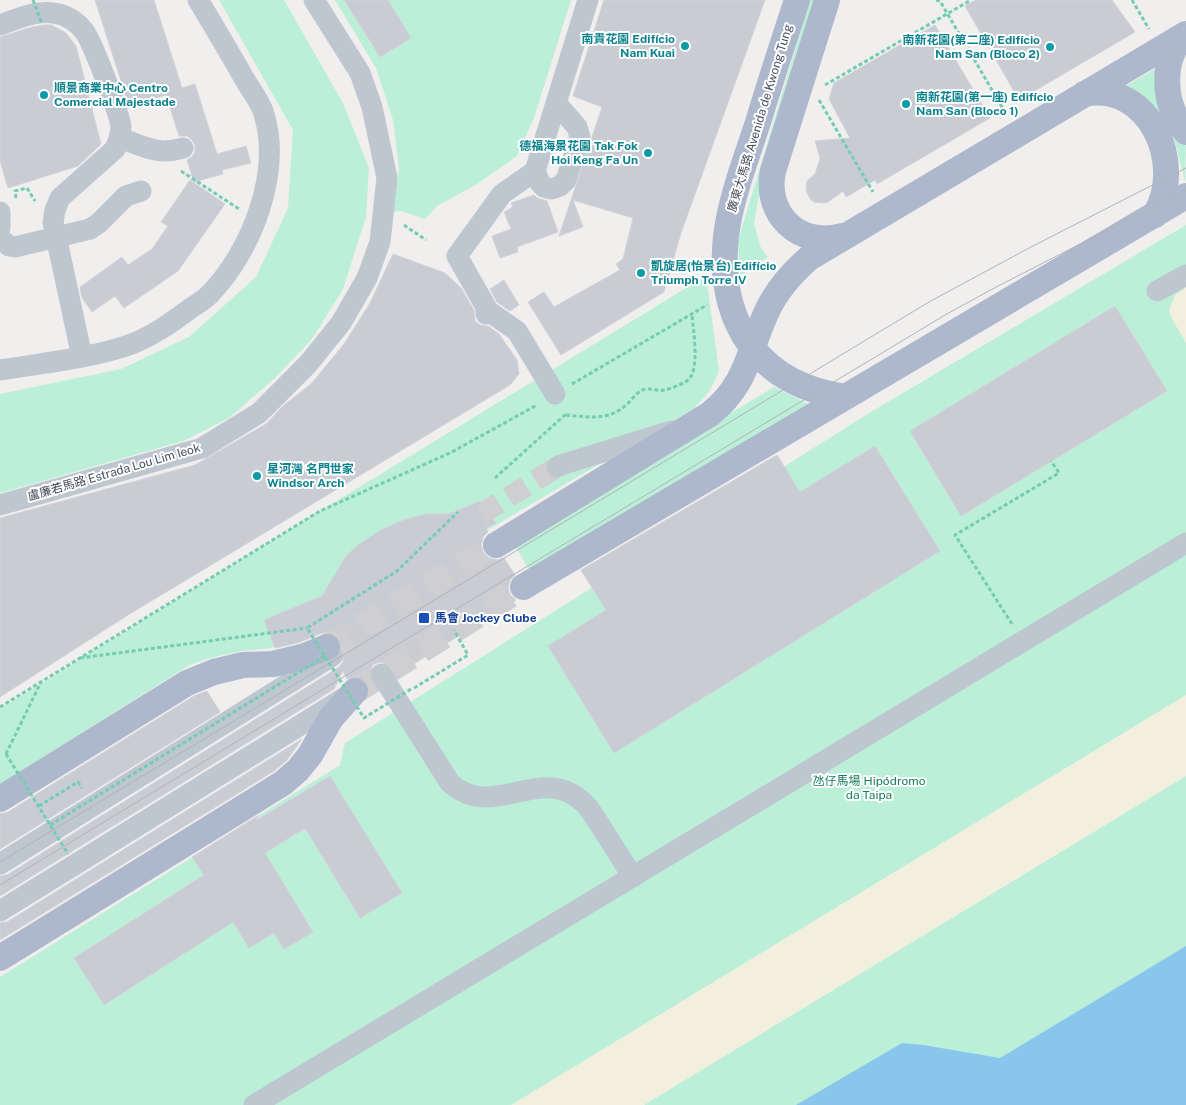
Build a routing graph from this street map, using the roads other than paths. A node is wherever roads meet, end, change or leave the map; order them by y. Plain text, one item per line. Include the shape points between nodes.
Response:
1 (198, 0) edge
2 (314, 0) edge
3 (588, 0) edge
4 (797, 0) edge
5 (827, 0) edge
6 (0, 25) edge
7 (1185, 35) edge
8 (1084, 94) junction
9 (556, 102) junction
10 (1186, 132) edge
11 (120, 138) junction
12 (183, 148) dead end
13 (535, 171) junction
14 (141, 191) dead end
15 (1186, 196) edge
16 (8, 207) edge
17 (1155, 214) junction
18 (0, 228) edge
19 (852, 231) junction
20 (0, 238) edge
21 (1186, 275) edge
22 (1157, 291) dead end
23 (753, 350) junction
24 (82, 356) junction
25 (0, 370) edge
26 (555, 394) road end
27 (846, 397) junction
28 (692, 425) junction
29 (557, 467) tunnel mouth
30 (0, 505) edge
31 (1186, 542) edge
32 (496, 545) tunnel mouth
33 (523, 587) tunnel mouth
34 (328, 653) joint
35 (382, 674) dead end
36 (354, 691) joint
37 (0, 799) edge
38 (0, 864) edge
39 (633, 877) junction
40 (0, 911) edge
41 (0, 958) edge
42 (254, 1105) edge

1 - 24 street via 262,110 269,138 270,165 256,220 229,270 209,295 165,327 127,346
2 - 30 street, 盧廉若馬路 Estrada Lou Lim Ieok via 360,73 372,107 387,178 380,242 367,278 342,323 260,413 202,448
3 - 9 street
4 - 23 main road, 廣東大馬路 Avenida de Kwong Tung via 735,195 727,234 724,258 728,293 741,333
5 - 19 main road via 804,97 772,175 771,189 775,206 792,228 808,236 822,238
6 - 11 street via 46,12 61,14 74,21 92,45 118,114
7 - 8 main road
7 - 10 main road via 1170,60 1167,86 1173,112
8 - 17 main road via 1106,94 1129,100 1148,114 1162,132 1170,155 1171,172 1166,195
8 - 19 main road
9 - 13 street
9 - 13 street via 577,127 579,141 567,178 560,186 544,187 536,179
11 - 12 street via 158,152
11 - 24 street via 111,154 60,198 54,210 53,222
13 - 26 street via 502,194 457,256 487,312 517,331
14 - 20 street, bridge via 126,196 90,229 15,247
15 - 17 main road
16 - 18 street
17 - 27 main road
19 - 23 main road via 818,251 792,273 772,301
21 - 22 street
23 - 27 main road, 廣東大馬路 Avenida de Kwong Tung via 792,381 813,390
23 - 28 main road via 732,392 722,404
24 - 25 street
27 - 33 main road
28 - 29 street
28 - 32 main road
31 - 39 street
34 - 37 main road via 273,664 243,665 187,683
34 - 38 street
35 - 39 street via 450,783 459,791 493,798 541,787 562,788 585,804
36 - 40 street
36 - 41 main road via 331,718 310,755 283,783
39 - 42 street

